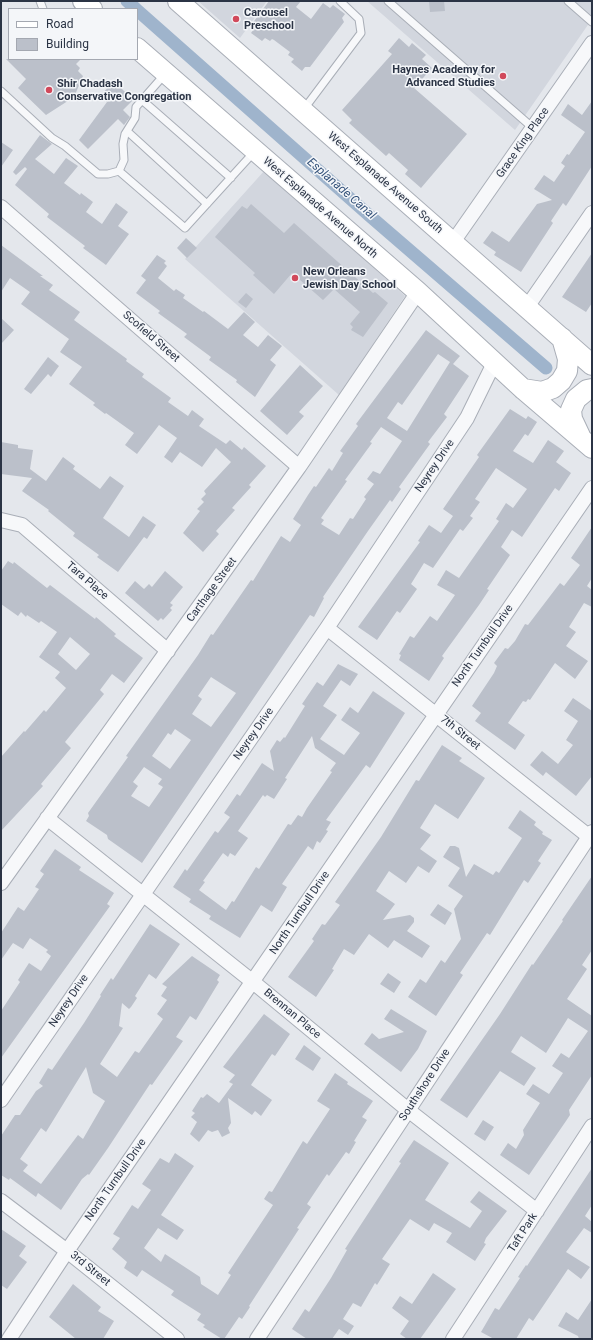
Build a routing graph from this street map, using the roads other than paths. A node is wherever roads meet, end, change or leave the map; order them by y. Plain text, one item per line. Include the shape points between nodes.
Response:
1 (83, 1) edge
2 (178, 1) edge
3 (340, 1) edge
4 (388, 1) edge
5 (568, 1) edge
6 (91, 8) edge
7 (592, 22) edge
8 (592, 43) edge
9 (138, 49) edge
10 (166, 73) junction
11 (1, 91) edge
12 (142, 100) junction
13 (303, 111) junction
14 (533, 128) junction
15 (127, 131) junction
16 (255, 151) junction
17 (118, 171) junction
18 (230, 178) junction
19 (207, 204) junction
20 (1, 207) edge
21 (592, 213) edge
22 (453, 242) junction
23 (418, 292) junction
24 (527, 307) junction
25 (562, 338) junction
26 (495, 361) junction
27 (592, 365) edge
28 (523, 388) junction
29 (592, 389) edge
30 (586, 442) edge
31 (299, 467) junction
32 (592, 488) edge
33 (1, 520) edge
34 (327, 628) junction
35 (168, 651) junction
36 (436, 714) junction
37 (47, 818) junction
38 (591, 836) edge
39 (1, 883) edge
40 (142, 894) junction
41 (253, 982) junction
42 (1, 1100) edge
43 (408, 1110) junction
44 (592, 1126) edge
45 (1, 1201) edge
46 (537, 1211) junction
47 (67, 1251) junction
48 (9, 1339) edge
49 (177, 1339) edge
50 (257, 1339) edge
51 (453, 1339) edge

1 - 6 main road
2 - 13 main road, West Esplanade Avenue South
3 - 13 lane via 359,19 361,33
4 - 14 lane
5 - 7 lane
8 - 14 street, Grace King Place
9 - 10 main road, West Esplanade Avenue North
10 - 12 lane
10 - 16 main road, West Esplanade Avenue North
11 - 17 lane via 52,138 66,146 98,174
12 - 15 lane via 136,107 135,118
12 - 18 lane
13 - 22 main road, West Esplanade Avenue South
14 - 22 street, Grace King Place
15 - 17 lane via 123,144 124,160
15 - 19 lane
16 - 18 lane
16 - 23 main road, West Esplanade Avenue North
17 - 19 lane via 185,228
18 - 19 lane
20 - 31 street, Scofield Street
21 - 24 street
22 - 24 main road, West Esplanade Avenue South
23 - 26 main road, West Esplanade Avenue North
23 - 31 street, Carthage Street
24 - 25 main road, West Esplanade Avenue South
25 - 27 main road, West Esplanade Avenue South
25 - 28 main road via 568,365 561,381 553,388 542,392
26 - 28 main road, West Esplanade Avenue North
26 - 34 street, Neyrey Drive via 467,418
28 - 30 main road, West Esplanade Avenue North
29 - 30 main road via 576,399 571,410 572,419
31 - 35 street, Carthage Street
32 - 36 street, North Turnbull Drive
33 - 35 street, Tara Place via 22,525
34 - 36 street, 7th Street
34 - 40 street, Neyrey Drive
35 - 37 street, Carthage Street
36 - 38 street, 7th Street
36 - 41 street, North Turnbull Drive
37 - 39 street, Carthage Street
37 - 40 street, Brennan Place
38 - 43 street, Southshore Drive
40 - 41 street, Brennan Place
40 - 42 street, Neyrey Drive
41 - 43 street, Brennan Place
41 - 47 street, North Turnbull Drive
43 - 46 street, Brennan Place
43 - 50 street, Southshore Drive
44 - 46 street, Taft Park
45 - 47 street, 3rd Street
46 - 51 street, Taft Park
47 - 48 street, North Turnbull Drive
47 - 49 street, 3rd Street

